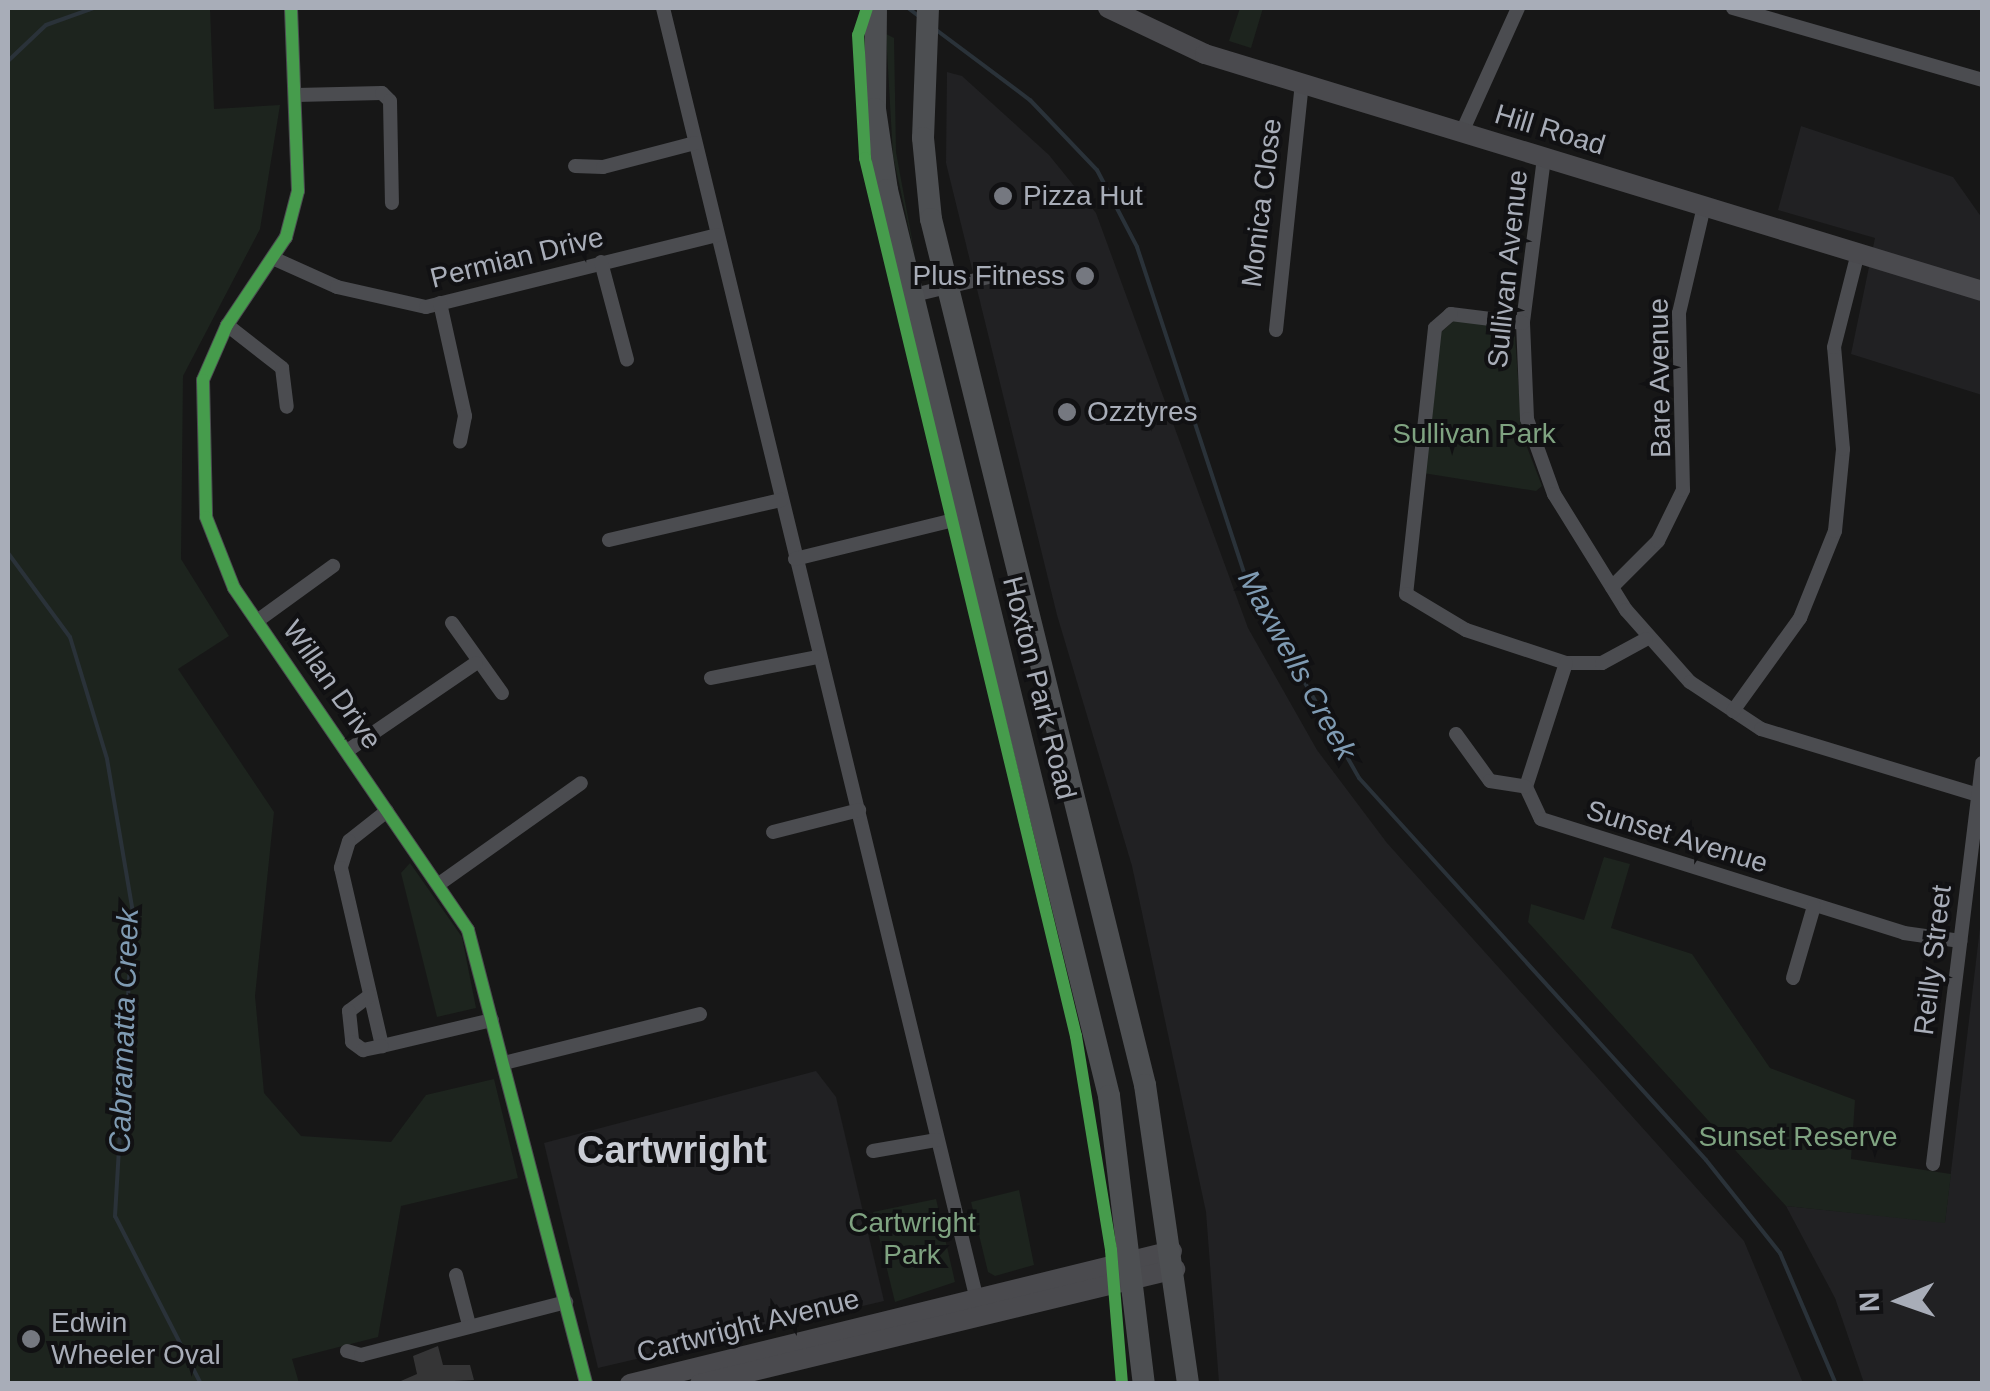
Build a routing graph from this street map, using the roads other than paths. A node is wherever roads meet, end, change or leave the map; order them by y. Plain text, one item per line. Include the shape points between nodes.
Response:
1 (291, 8) edge
2 (662, 8) edge
3 (928, 8) edge
4 (1108, 8) edge
5 (1518, 8) edge
6 (1740, 9) edge
7 (876, 18) edge
8 (1982, 80) edge
9 (1302, 83) junction
10 (296, 95) junction
11 (1462, 132) junction
12 (695, 143) junction
13 (1544, 158) junction
14 (575, 166) dead end
15 (392, 203) dead end
16 (1704, 206) junction
17 (717, 235) junction
18 (1858, 252) junction
19 (275, 259) junction
20 (602, 262) junction
21 (1005, 274) dead end
22 (948, 287) junction
23 (1982, 291) edge
24 (914, 296) junction
25 (440, 304) junction
26 (1523, 322) junction
27 (227, 326) junction
28 (1276, 330) dead end
29 (627, 360) dead end
30 (287, 408) dead end
31 (460, 442) dead end
32 (781, 500) junction
33 (966, 517) junction
34 (609, 540) dead end
35 (795, 560) junction
36 (333, 566) dead end
37 (1612, 587) junction
38 (257, 621) junction
39 (452, 623) dead end
40 (1646, 638) junction
41 (818, 656) junction
42 (476, 662) junction
43 (1566, 663) junction
44 (711, 678) dead end
45 (502, 692) dead end
46 (1732, 711) junction
47 (1456, 734) dead end
48 (347, 751) junction
49 (1982, 763) edge
50 (581, 783) dead end
51 (1526, 787) junction
52 (1978, 795) junction
53 (859, 810) junction
54 (388, 811) junction
55 (772, 832) dead end
56 (440, 884) junction
57 (1814, 906) junction
58 (1960, 941) junction
59 (1793, 978) dead end
60 (369, 996) junction
61 (700, 1014) dead end
62 (492, 1020) junction
63 (382, 1046) junction
64 (504, 1063) junction
65 (938, 1140) junction
66 (873, 1151) dead end
67 (1933, 1164) dead end
68 (1174, 1260) junction
69 (1135, 1269) junction
70 (456, 1275) dead end
71 (566, 1302) junction
72 (979, 1307) junction
73 (470, 1326) junction
74 (896, 1327) junction
75 (354, 1353) dead end
76 (636, 1382) edge
77 (586, 1384) edge
78 (677, 1384) edge
79 (700, 1384) edge
80 (1144, 1384) edge
81 (1188, 1384) edge

1 - 10 street, Willan Drive
2 - 12 street
3 - 22 main road, Hoxton Park Road via 924,170
4 - 9 main road, Hill Road via 1205,54
5 - 11 street
6 - 8 street
7 - 24 main road, Hoxton Park Road via 879,147
9 - 11 main road, Hill Road
9 - 28 street, Monica Close
10 - 15 street via 382,93 390,101
10 - 19 street, Willan Drive via 298,190
11 - 13 main road, Hill Road
12 - 14 street via 602,168
12 - 17 street
13 - 16 main road, Hill Road
13 - 26 street, Sullivan Avenue
16 - 18 main road, Hill Road
16 - 37 street, Bare Avenue via 1679,313 1683,490 1658,541
17 - 20 street, Permian Drive
17 - 32 street
18 - 23 main road, Hill Road
18 - 46 street via 1834,347 1843,469 1832,541 1800,618
19 - 25 street, Permian Drive via 385,302
19 - 27 street, Willan Drive
20 - 25 street, Permian Drive
20 - 29 street
21 - 22 street
22 - 24 street
22 - 68 main road, Hoxton Park Road via 1144,1084
24 - 33 main road, Hoxton Park Road
25 - 31 street via 465,416
26 - 37 street, Sullivan Avenue via 1522,385 1537,458
26 - 43 street via 1452,314 1435,328 1404,586 1450,623
27 - 30 street via 282,368
27 - 38 street, Willan Drive via 203,380 206,517 222,564
32 - 34 street
32 - 35 street
33 - 35 street
33 - 69 main road, Hoxton Park Road via 1110,1096
35 - 41 street
36 - 38 street
37 - 40 street, Sullivan Avenue
38 - 48 street, Willan Drive
39 - 42 street
40 - 43 street via 1602,663
40 - 46 street, Sullivan Avenue
41 - 44 street
41 - 53 street
42 - 45 street
42 - 48 street
43 - 51 street
46 - 52 street, Sullivan Avenue via 1782,738
47 - 51 street via 1490,781
48 - 54 street, Willan Drive
49 - 52 street, Reilly Street
50 - 56 street
51 - 57 street, Sunset Avenue via 1534,813 1549,823
52 - 58 street, Reilly Street
53 - 55 street
53 - 65 street
54 - 56 street, Willan Drive
54 - 60 street via 342,854
56 - 62 street, Willan Drive via 468,930
57 - 58 street, Sunset Avenue
57 - 59 street
58 - 67 street, Reilly Street
60 - 63 street
60 - 63 street via 349,1011 352,1042 362,1050
61 - 64 street
62 - 63 street
62 - 64 street, Willan Drive
64 - 71 street, Willan Drive
65 - 66 street
65 - 72 street
68 - 69 main road, Cartwright Avenue
68 - 81 main road, Hoxton Park Road
69 - 72 main road, Cartwright Avenue
69 - 80 main road, Hoxton Park Road
70 - 73 street
71 - 73 street
71 - 77 street, Willan Drive
72 - 74 main road, Cartwright Avenue
73 - 75 street
74 - 76 main road, Cartwright Avenue
74 - 79 main road, Cartwright Avenue
76 - 78 street

